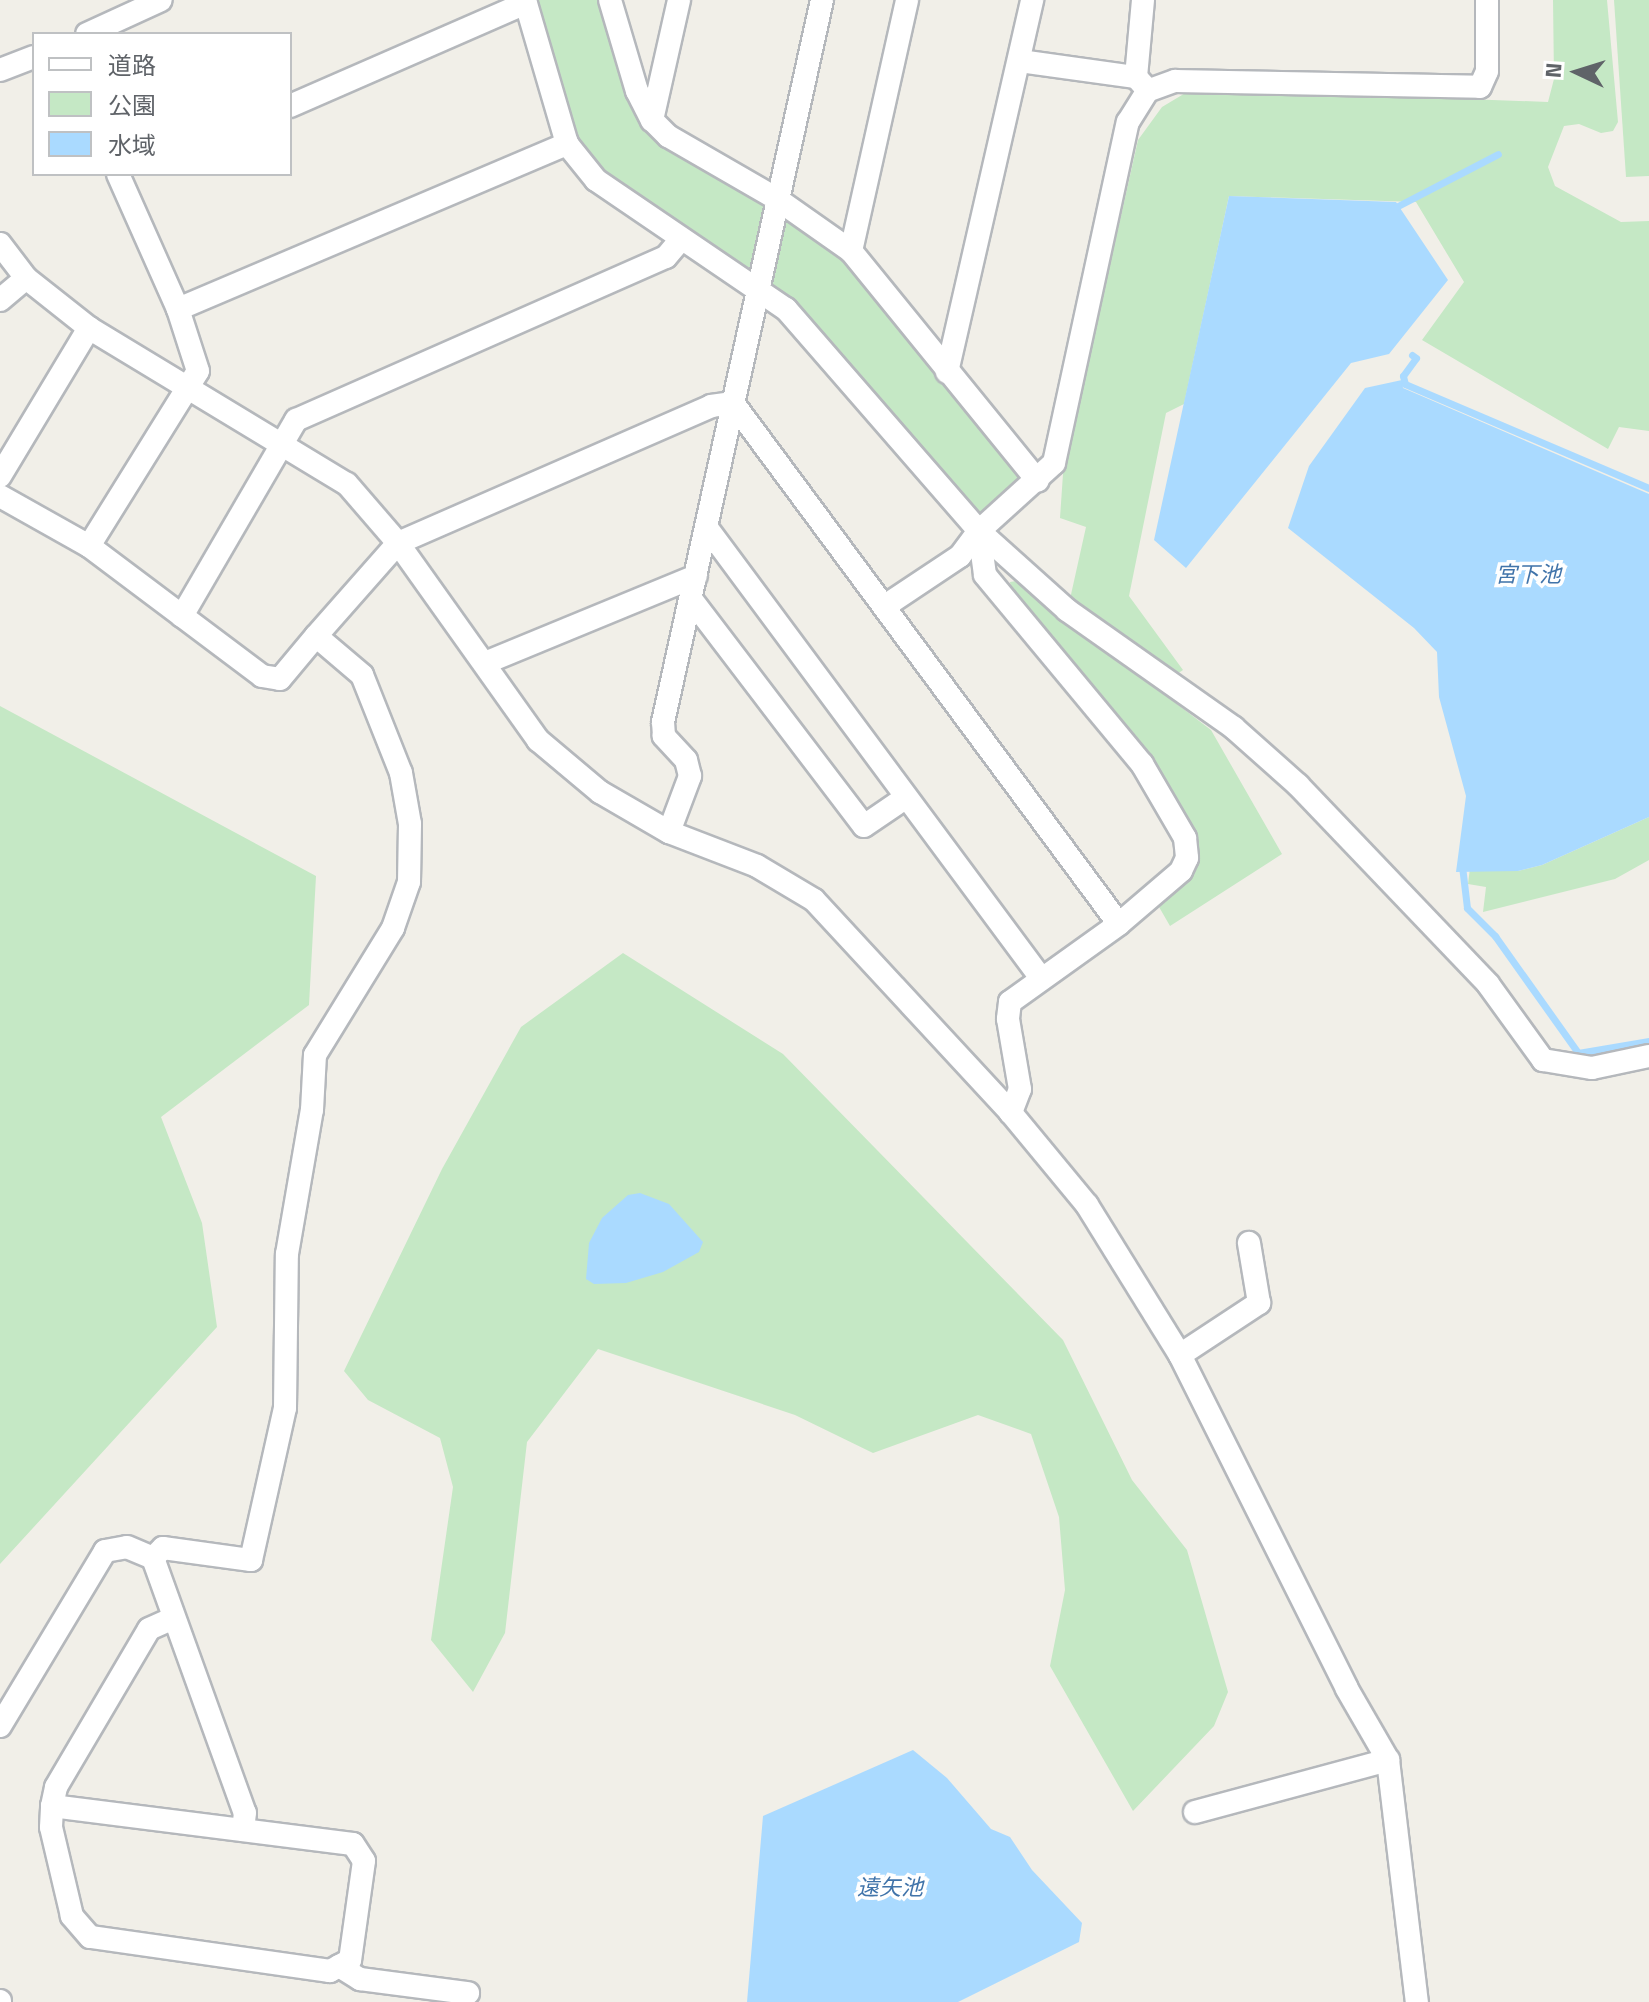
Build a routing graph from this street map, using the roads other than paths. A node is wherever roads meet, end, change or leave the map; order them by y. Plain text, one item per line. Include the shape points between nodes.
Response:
1 (161, 0) edge
2 (610, 0) edge
3 (679, 0) edge
4 (822, 0) edge
5 (907, 0) edge
6 (1032, 0) edge
7 (1143, 0) edge
8 (1487, 0) edge
9 (526, 2) edge
10 (91, 32) edge
11 (32, 58) edge
12 (1020, 61) junction
13 (0, 70) edge
14 (1142, 84) junction
15 (292, 105) edge
16 (652, 120) junction
17 (567, 144) junction
18 (124, 176) edge
19 (777, 199) junction
20 (681, 239) junction
21 (0, 244) edge
22 (851, 251) junction
23 (26, 278) junction
24 (758, 294) junction
25 (0, 300) edge
26 (178, 309) junction
27 (89, 328) junction
28 (947, 372) junction
29 (188, 386) junction
30 (733, 403) junction
31 (283, 443) junction
32 (0, 476) edge
33 (1038, 481) junction
34 (0, 496) edge
35 (707, 528) junction
36 (979, 531) junction
37 (398, 543) junction
38 (89, 546) junction
39 (696, 576) junction
40 (691, 599) junction
41 (885, 606) junction
42 (182, 616) junction
43 (316, 636) junction
44 (485, 663) junction
45 (905, 798) junction
46 (669, 832) junction
47 (1119, 924) junction
48 (1041, 978) junction
49 (1649, 1056) edge
50 (1011, 1113) junction
51 (1249, 1243) dead end
52 (1180, 1355) junction
53 (153, 1558) junction
54 (174, 1618) junction
55 (0, 1726) edge
56 (1388, 1760) junction
57 (52, 1806) junction
58 (1195, 1812) dead end
59 (243, 1830) junction
60 (339, 1966) junction
61 (468, 1993) dead end
62 (1417, 2002) edge

1 - 10 street
2 - 16 street via 637,91
3 - 16 street
4 - 19 street
5 - 22 street
6 - 12 street
7 - 14 street
8 - 14 street via 1487,71 1480,87
9 - 15 street
9 - 17 street
11 - 13 street
12 - 14 street
12 - 28 street
14 - 33 street via 1128,122 1062,446
16 - 19 street via 668,136
17 - 20 street via 596,180
17 - 26 street
18 - 26 street
19 - 22 street
19 - 24 street
20 - 24 street
20 - 31 street via 666,257 296,420
21 - 23 street
22 - 28 street
23 - 25 street
23 - 27 street
24 - 30 street
24 - 36 street via 786,309
26 - 29 street via 198,371
27 - 29 street
27 - 32 street
28 - 33 street
29 - 31 street
29 - 38 street
30 - 35 street
30 - 37 street via 711,406
30 - 41 street
31 - 37 street via 347,484
31 - 42 street
33 - 36 street
34 - 38 street
35 - 39 street
35 - 45 street
36 - 41 street via 960,556
36 - 47 street via 985,575 1142,764 1185,838 1187,858 1181,871
36 - 49 street via 1067,610 1234,728 1298,785 1488,984 1543,1060 1592,1068
37 - 43 street
37 - 44 street
38 - 42 street
39 - 40 street
39 - 44 street
40 - 45 street via 864,826
40 - 46 street via 663,722 664,736 686,760 690,776
41 - 47 street
42 - 43 street via 262,676 280,679
43 - 53 street via 362,675 401,773 410,824 409,882 393,928 315,1055 312,1110 287,1254 285,1408 251,1560 163,1548
44 - 46 street via 538,740 600,792
45 - 48 street
46 - 50 street via 757,866 814,900
47 - 48 street
48 - 50 street via 1010,1002 1020,1089
50 - 52 street via 1087,1205
51 - 52 street via 1259,1303
52 - 56 street via 1347,1689
53 - 54 street
53 - 55 street via 127,1547 105,1551
54 - 57 street via 149,1629 56,1787
54 - 59 street via 245,1813
56 - 58 street
56 - 62 street
57 - 59 street
57 - 60 street via 51,1827 72,1916 90,1937 330,1971
59 - 60 street via 353,1844 364,1861 350,1960
60 - 61 street via 360,1979

